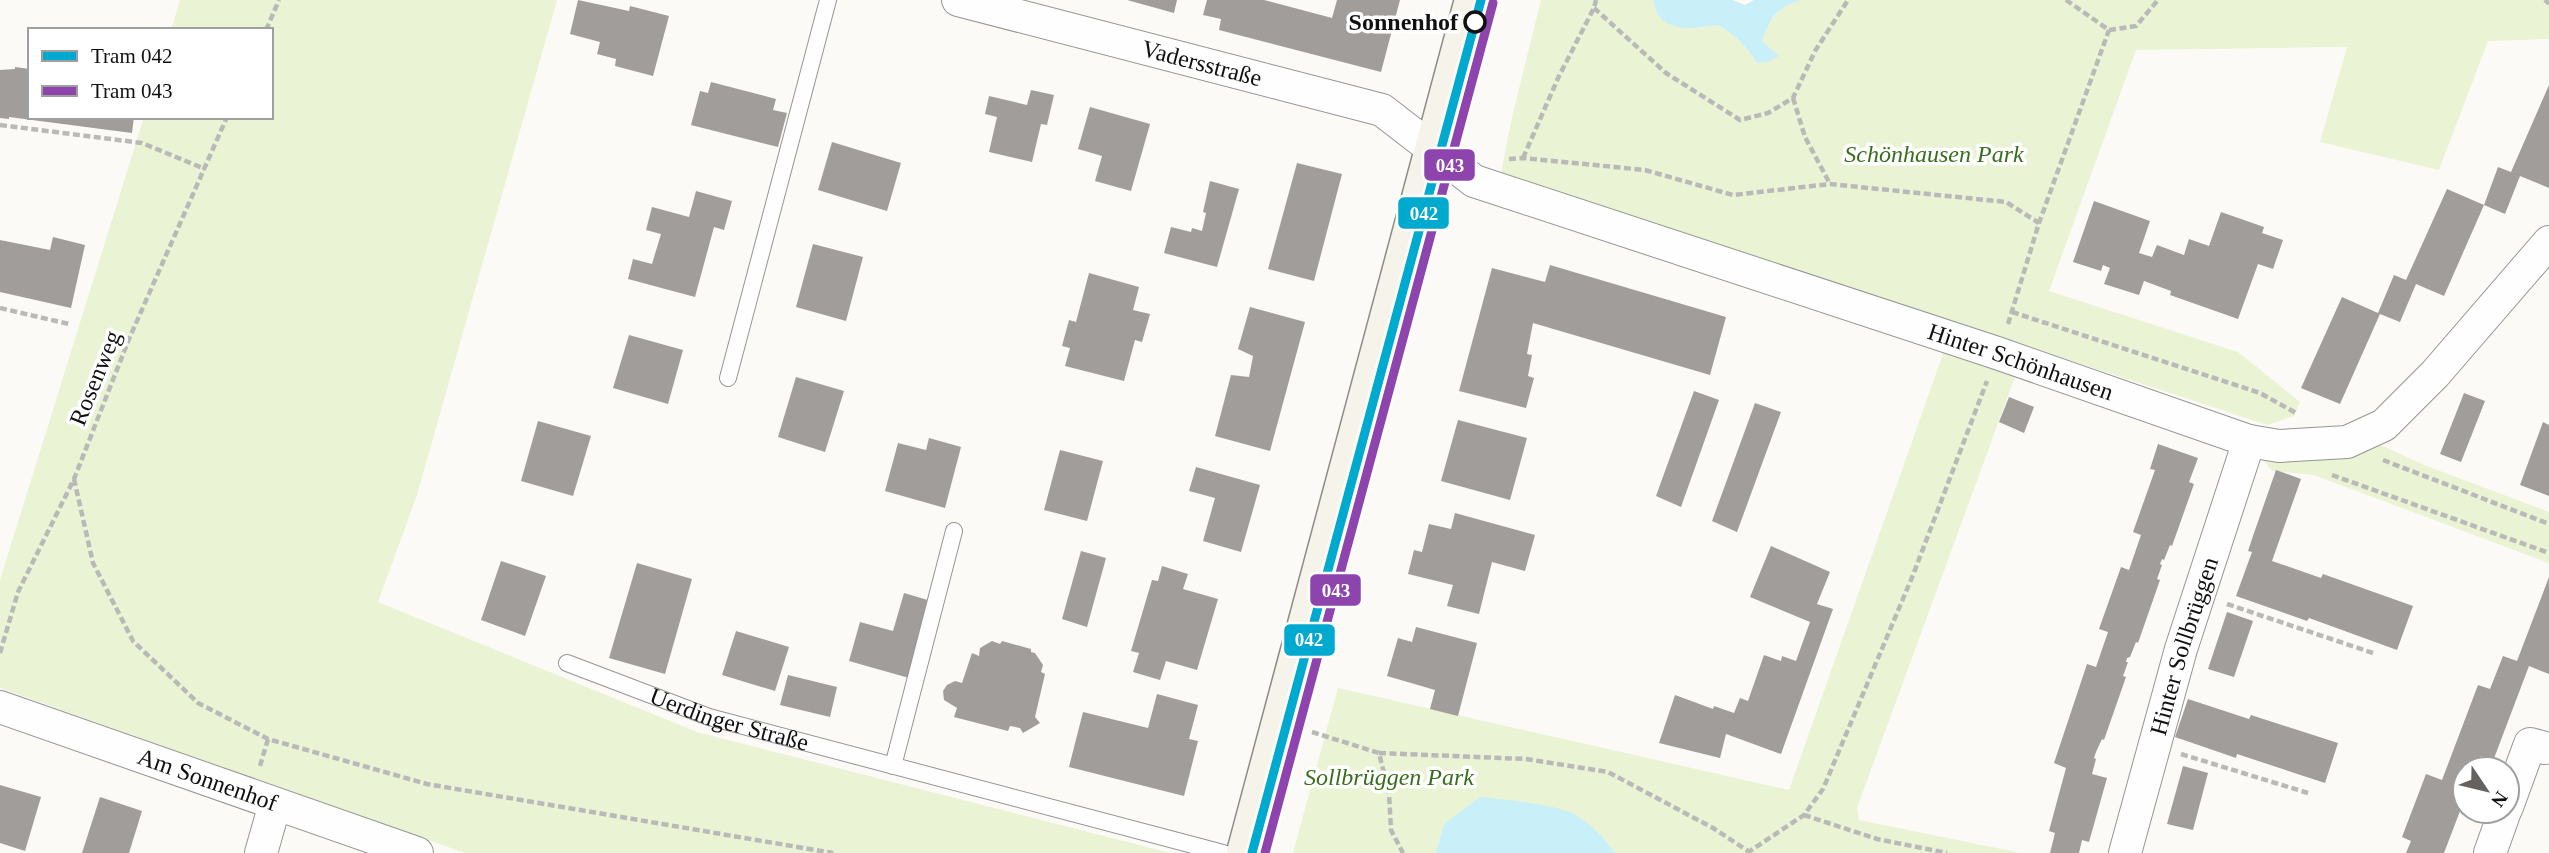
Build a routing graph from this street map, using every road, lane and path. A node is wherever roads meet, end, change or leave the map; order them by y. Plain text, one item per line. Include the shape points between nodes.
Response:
1 (279, 0) edge
2 (828, 0) edge
3 (958, 0) edge
4 (1474, 0) edge
5 (1596, 0) edge
6 (1849, 0) edge
7 (2066, 0) edge
8 (2158, 0) edge
9 (2545, 0) edge
10 (2549, 4) edge
11 (1594, 8) junction
12 (267, 28) edge
13 (2109, 30) junction
14 (1793, 98) junction
15 (227, 119) edge
16 (0, 125) edge
17 (1434, 149) junction
18 (1523, 158) junction
19 (1499, 160) dead end
20 (205, 169) junction
21 (1830, 184) junction
22 (2039, 223) junction
23 (2549, 242) edge
24 (0, 308) edge
25 (2012, 312) junction
26 (69, 324) dead end
27 (1997, 353) junction
28 (728, 378) dead end
29 (2249, 442) junction
30 (2347, 442) junction
31 (2330, 474) dead end
32 (74, 480) junction
33 (2549, 524) edge
34 (954, 531) dead end
35 (2549, 554) edge
36 (2199, 595) junction
37 (0, 653) edge
38 (2376, 654) dead end
39 (567, 663) dead end
40 (0, 707) edge
41 (1281, 722) junction
42 (2548, 745) edge
43 (2154, 746) junction
44 (1379, 753) junction
45 (893, 766) junction
46 (2521, 768) edge
47 (2308, 793) dead end
48 (275, 804) junction
49 (1804, 815) junction
50 (2500, 825) edge
51 (1747, 852) edge
52 (261, 853) edge
53 (417, 853) edge
54 (832, 853) edge
55 (1223, 853) edge
56 (1246, 853) edge
57 (1403, 853) edge
58 (1947, 853) edge
59 (2126, 853) edge
60 (2490, 853) edge

1 - 12 path
2 - 28 lane
3 - 17 street, Vadersstraße via 1382,110
4 - 17 main road
5 - 11 path
6 - 14 path via 1815,51
7 - 13 path
8 - 13 path via 2136,26
9 - 10 path
11 - 14 path via 1665,73 1740,120 1768,113
11 - 18 path
13 - 22 path
14 - 21 path via 1805,137
15 - 20 path, Rosenweg
16 - 20 path via 142,143
17 - 27 street, Hinter Schönhausen via 1474,181
17 - 41 main road
18 - 19 path
18 - 21 path via 1645,170 1732,195
20 - 32 path, Rosenweg via 129,339
21 - 22 path via 2006,202
22 - 25 path
23 - 30 street, Hinter Schönhausen via 2435,374 2384,425
24 - 26 path
25 - 27 path
25 - 30 path via 2260,393
27 - 29 street, Hinter Schönhausen
27 - 49 path via 1913,575 1823,789
29 - 30 street, Hinter Schönhausen via 2279,446
29 - 36 street, Hinter Sollbrüggen
30 - 33 path via 2374,457
31 - 35 path
32 - 37 path, Rosenweg via 18,592
32 - 54 path via 93,563 133,641 198,703 268,739 427,784
34 - 45 lane
36 - 38 path
36 - 43 street, Hinter Sollbrüggen
39 - 45 lane, Uerdinger Straße via 709,717
40 - 48 street, Am Sonnenhof
41 - 44 path
41 - 56 main road
42 - 46 street via 2530,744
43 - 47 path
43 - 59 street, Hinter Sollbrüggen
44 - 51 path via 1526,759 1608,772 1713,828
44 - 57 path via 1389,793 1391,830
45 - 55 lane, Uerdinger Straße
48 - 52 street
48 - 53 street, Am Sonnenhof
49 - 51 path
49 - 58 path via 1877,839
50 - 60 street

